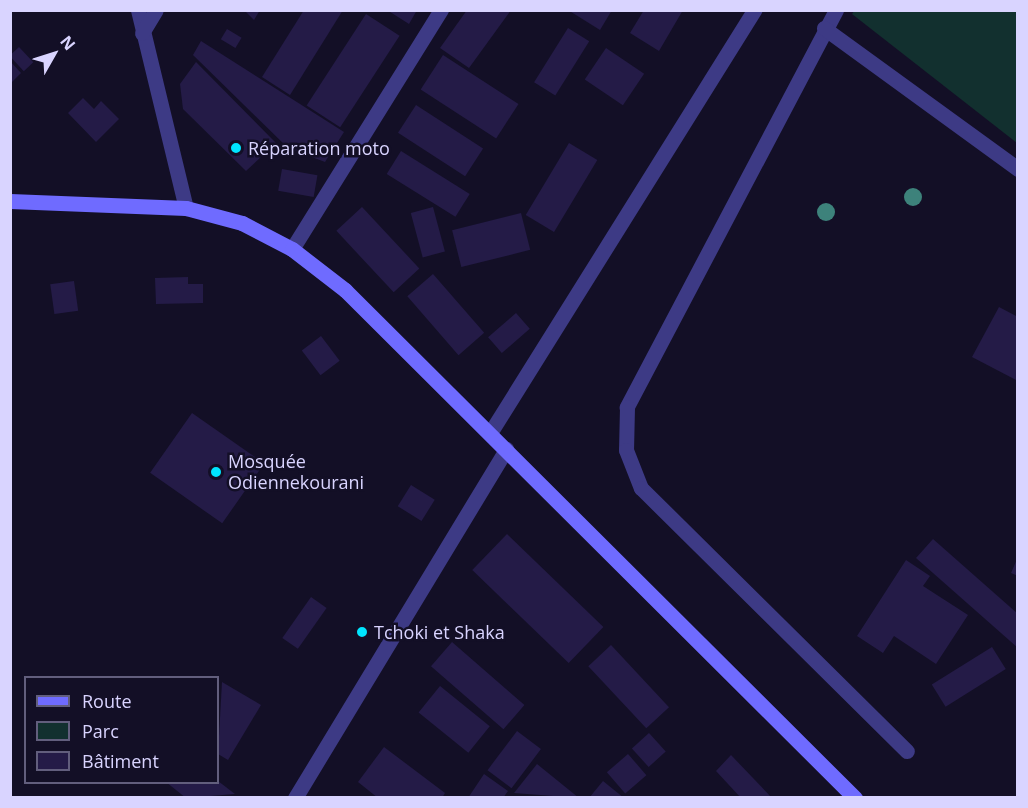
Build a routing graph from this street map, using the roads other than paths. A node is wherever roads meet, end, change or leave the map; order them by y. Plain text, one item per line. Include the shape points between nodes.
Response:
1 (138, 10) edge
2 (156, 10) edge
3 (441, 10) edge
4 (754, 10) edge
5 (836, 10) edge
6 (824, 28) junction
7 (142, 33) junction
8 (1017, 169) edge
9 (10, 201) edge
10 (186, 208) junction
11 (292, 249) junction
12 (490, 433) junction
13 (506, 449) junction
14 (907, 751) dead end
15 (295, 798) edge
16 (855, 798) edge

1 - 7 street
2 - 7 street
3 - 11 street
4 - 12 street
5 - 6 street
6 - 8 street
6 - 14 street via 627,407 626,450 641,488
7 - 10 street
9 - 10 street
10 - 11 street via 242,223
11 - 12 street via 345,290
12 - 13 street
13 - 15 street
13 - 16 street

